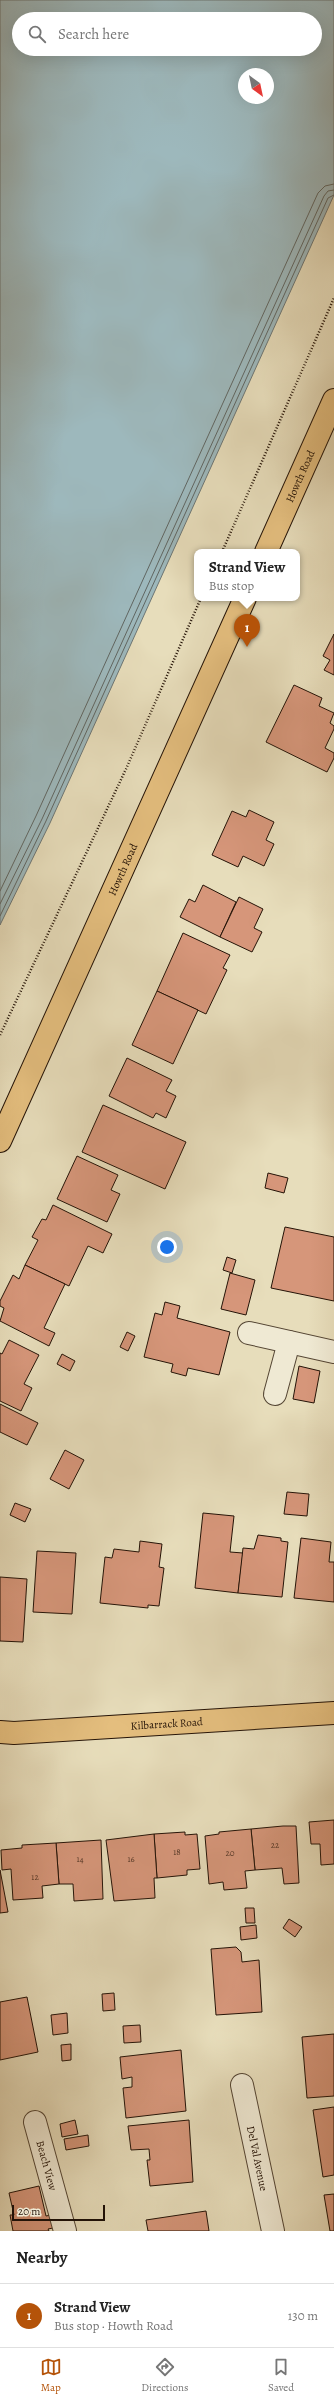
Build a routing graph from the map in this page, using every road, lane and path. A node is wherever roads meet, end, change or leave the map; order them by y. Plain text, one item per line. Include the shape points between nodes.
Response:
1 (334, 298) edge
2 (334, 400) edge
3 (223, 549) edge
4 (267, 549) edge
5 (200, 601) edge
6 (244, 601) edge
7 (0, 1035) edge
8 (0, 1141) edge
9 (249, 1333) dead end
10 (289, 1342) junction
11 (334, 1352) edge
12 (275, 1394) dead end
13 (334, 1713) edge
14 (0, 1732) edge
15 (242, 2085) dead end
16 (35, 2122) dead end
17 (64, 2231) edge
18 (273, 2231) edge

1 - 3 path
2 - 4 main road, Howth Road
5 - 7 path via 126,769
6 - 8 main road, Howth Road
9 - 10 street
10 - 11 street
10 - 12 street
13 - 14 main road, Kilbarrack Road via 14,1734
15 - 18 street, Del Val Avenue
16 - 17 street, Beach View

